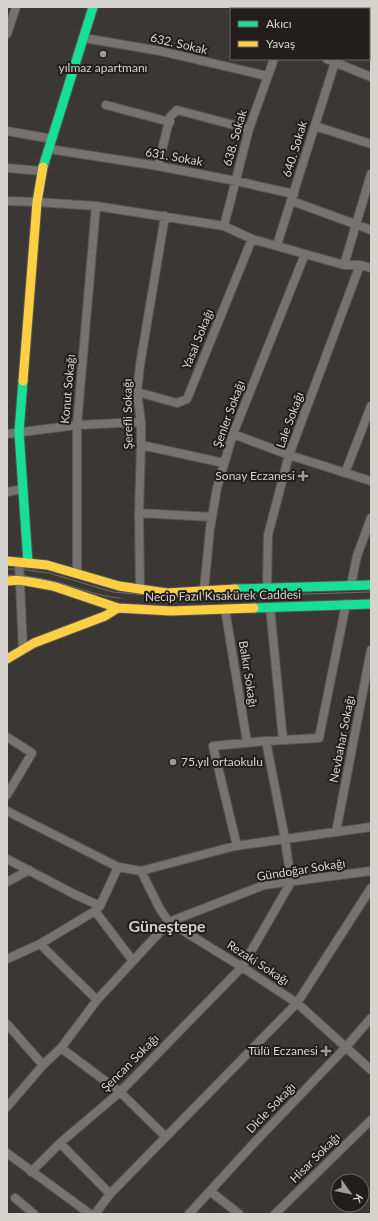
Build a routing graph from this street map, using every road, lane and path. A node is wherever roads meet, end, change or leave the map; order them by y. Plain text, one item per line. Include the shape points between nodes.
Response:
1 (16, 7) edge
2 (93, 7) edge
3 (7, 34) edge
4 (84, 38) junction
5 (274, 60) edge
6 (333, 60) edge
7 (267, 76) junction
8 (371, 77) edge
9 (106, 105) dead end
10 (170, 122) junction
11 (315, 126) junction
12 (249, 128) junction
13 (7, 131) edge
14 (52, 139) junction
15 (371, 144) edge
16 (49, 149) junction
17 (158, 166) junction
18 (7, 168) edge
19 (42, 172) junction
20 (371, 174) edge
21 (236, 181) junction
22 (293, 198) junction
23 (7, 201) edge
24 (37, 202) junction
25 (96, 206) junction
26 (165, 216) junction
27 (356, 224) junction
28 (224, 226) junction
29 (371, 230) edge
30 (252, 239) junction
31 (277, 245) junction
32 (305, 254) junction
33 (344, 265) junction
34 (360, 265) junction
35 (371, 268) edge
36 (137, 392) junction
37 (371, 406) edge
38 (141, 422) junction
39 (77, 425) junction
40 (19, 432) junction
41 (7, 434) edge
42 (233, 434) junction
43 (141, 445) junction
44 (289, 455) junction
45 (224, 463) junction
46 (345, 473) junction
47 (371, 481) edge
48 (23, 489) junction
49 (7, 492) edge
50 (139, 512) junction
51 (212, 517) junction
52 (371, 518) edge
53 (7, 561) edge
54 (23, 563) junction
55 (77, 574) junction
56 (20, 580) junction
57 (7, 581) edge
58 (351, 585) junction
59 (371, 586) edge
60 (140, 589) junction
61 (268, 589) junction
62 (204, 590) junction
63 (346, 604) junction
64 (371, 604) edge
65 (270, 607) junction
66 (118, 608) junction
67 (225, 609) junction
68 (23, 649) junction
69 (371, 650) edge
70 (7, 659) edge
71 (7, 737) edge
72 (266, 740) junction
73 (283, 740) junction
74 (247, 742) junction
75 (7, 795) edge
76 (7, 811) edge
77 (371, 827) edge
78 (336, 832) junction
79 (285, 839) junction
80 (237, 846) junction
81 (7, 859) edge
82 (118, 867) junction
83 (29, 870) junction
84 (141, 871) junction
85 (371, 872) edge
86 (7, 882) edge
87 (291, 882) junction
88 (371, 888) edge
89 (97, 909) junction
90 (169, 922) junction
91 (40, 944) junction
92 (7, 959) edge
93 (133, 961) junction
94 (242, 967) junction
95 (97, 1000) junction
96 (297, 1003) junction
97 (371, 1018) edge
98 (7, 1024) edge
99 (346, 1047) junction
100 (61, 1048) junction
101 (43, 1065) junction
102 (371, 1070) edge
103 (120, 1092) junction
104 (7, 1106) edge
105 (371, 1120) edge
106 (166, 1137) junction
107 (60, 1143) junction
108 (7, 1153) edge
109 (31, 1172) junction
110 (210, 1191) junction
111 (110, 1194) junction
112 (15, 1198) dead end
113 (34, 1214) edge
114 (90, 1214) edge
115 (95, 1214) edge
116 (188, 1214) edge
117 (239, 1214) edge
118 (275, 1214) edge

1 - 3 street
2 - 4 main road
4 - 7 street, 632. Sokak via 160,51
4 - 14 main road
5 - 7 street, 638. Sokak
6 - 8 street
6 - 11 street, 640. Sokak
7 - 12 street, 638. Sokak
9 - 10 street
10 - 12 street via 173,112 182,110
10 - 17 street
11 - 15 street
11 - 22 street, 640. Sokak
12 - 21 street, 638. Sokak
13 - 14 street
14 - 16 main road
16 - 17 street, 631. Sokak
16 - 19 main road
17 - 21 street, 631. Sokak
18 - 19 street
19 - 24 main road
20 - 27 street
21 - 22 street, 631. Sokak
21 - 28 street, 638. Sokak
22 - 27 street, 631. Sokak
22 - 31 street, 640. Sokak
23 - 24 street
24 - 25 street
24 - 40 main road
25 - 26 street
25 - 39 street, Konut Sokağı
26 - 28 street
26 - 36 street, Şerefli Sokağı
27 - 29 street, 631. Sokak
27 - 33 street
28 - 30 street
30 - 31 street
30 - 36 street, Yasal Sokağı via 187,399 177,403
31 - 32 street
32 - 33 street
32 - 42 street, Şenler Sokağı
33 - 34 street
34 - 35 street
34 - 44 street, Lale Sokağı
36 - 38 street, Şerefli Sokağı
37 - 46 street
38 - 39 street
38 - 43 street, Şerefli Sokağı
39 - 40 street
39 - 55 street, Konut Sokağı
40 - 41 street
40 - 48 main road
42 - 44 street
42 - 45 street, Şenler Sokağı
43 - 45 street
43 - 50 street, Şerefli Sokağı
44 - 46 street
44 - 61 street, Lale Sokağı via 268,535
45 - 51 street, Şenler Sokağı
46 - 47 street
48 - 49 street
48 - 54 main road
50 - 51 street
50 - 60 street, Şerefli Sokağı
51 - 62 street, Şenler Sokağı
52 - 58 street via 357,556
53 - 54 main road, Necip Fazıl Kısakürek Caddesi
54 - 55 main road, Necip Fazıl Kısakürek Caddesi via 47,565
54 - 56 street
55 - 60 main road, Necip Fazıl Kısakürek Caddesi
56 - 57 main road, Necip Fazıl Kısakürek Caddesi
56 - 66 main road, Necip Fazıl Kısakürek Caddesi via 53,586
56 - 68 street
58 - 59 main road, Necip Fazıl Kısakürek Caddesi
58 - 61 main road, Necip Fazıl Kısakürek Caddesi
60 - 62 main road, Necip Fazıl Kısakürek Caddesi via 167,593
61 - 62 main road, Necip Fazıl Kısakürek Caddesi
63 - 64 main road, Necip Fazıl Kısakürek Caddesi
63 - 65 main road, Necip Fazıl Kısakürek Caddesi
63 - 73 street via 318,738
65 - 67 main road, Necip Fazıl Kısakürek Caddesi
65 - 73 street
66 - 67 main road, Necip Fazıl Kısakürek Caddesi via 171,611
66 - 68 main road via 105,616
67 - 74 street, Balkır Sokağı
68 - 70 main road
69 - 78 street, Nevbahar Sokağı
71 - 75 street via 32,753
72 - 73 street
72 - 74 street
72 - 79 street
74 - 80 street via 213,746
76 - 82 street
77 - 78 street
78 - 79 street
79 - 80 street
79 - 87 street
80 - 84 street
81 - 83 street
82 - 84 street
82 - 89 street
83 - 86 street
83 - 89 street
84 - 90 street, Rezaki Sokağı
85 - 87 street, Gündoğar Sokağı
87 - 90 street, Gündoğar Sokağı via 264,885
87 - 94 street, Şencan Sokağı
88 - 96 street
89 - 91 street
89 - 93 street
90 - 93 street
90 - 94 street, Rezaki Sokağı
91 - 92 street
91 - 95 street
93 - 95 street
94 - 96 street, Rezaki Sokağı
94 - 103 street, Şencan Sokağı
95 - 100 street
96 - 99 street, Rezaki Sokağı
96 - 106 street
97 - 99 street, Dicle Sokağı
98 - 101 street
99 - 102 street, Rezaki Sokağı
99 - 110 street, Dicle Sokağı
100 - 101 street
100 - 103 street
101 - 104 street
103 - 106 street
103 - 107 street, Şencan Sokağı
105 - 118 street, Hisar Sokağı
106 - 111 street
107 - 109 street, Şencan Sokağı
107 - 111 street
108 - 109 street
109 - 114 street
110 - 116 street, Dicle Sokağı
110 - 117 street
111 - 115 street
112 - 113 street

